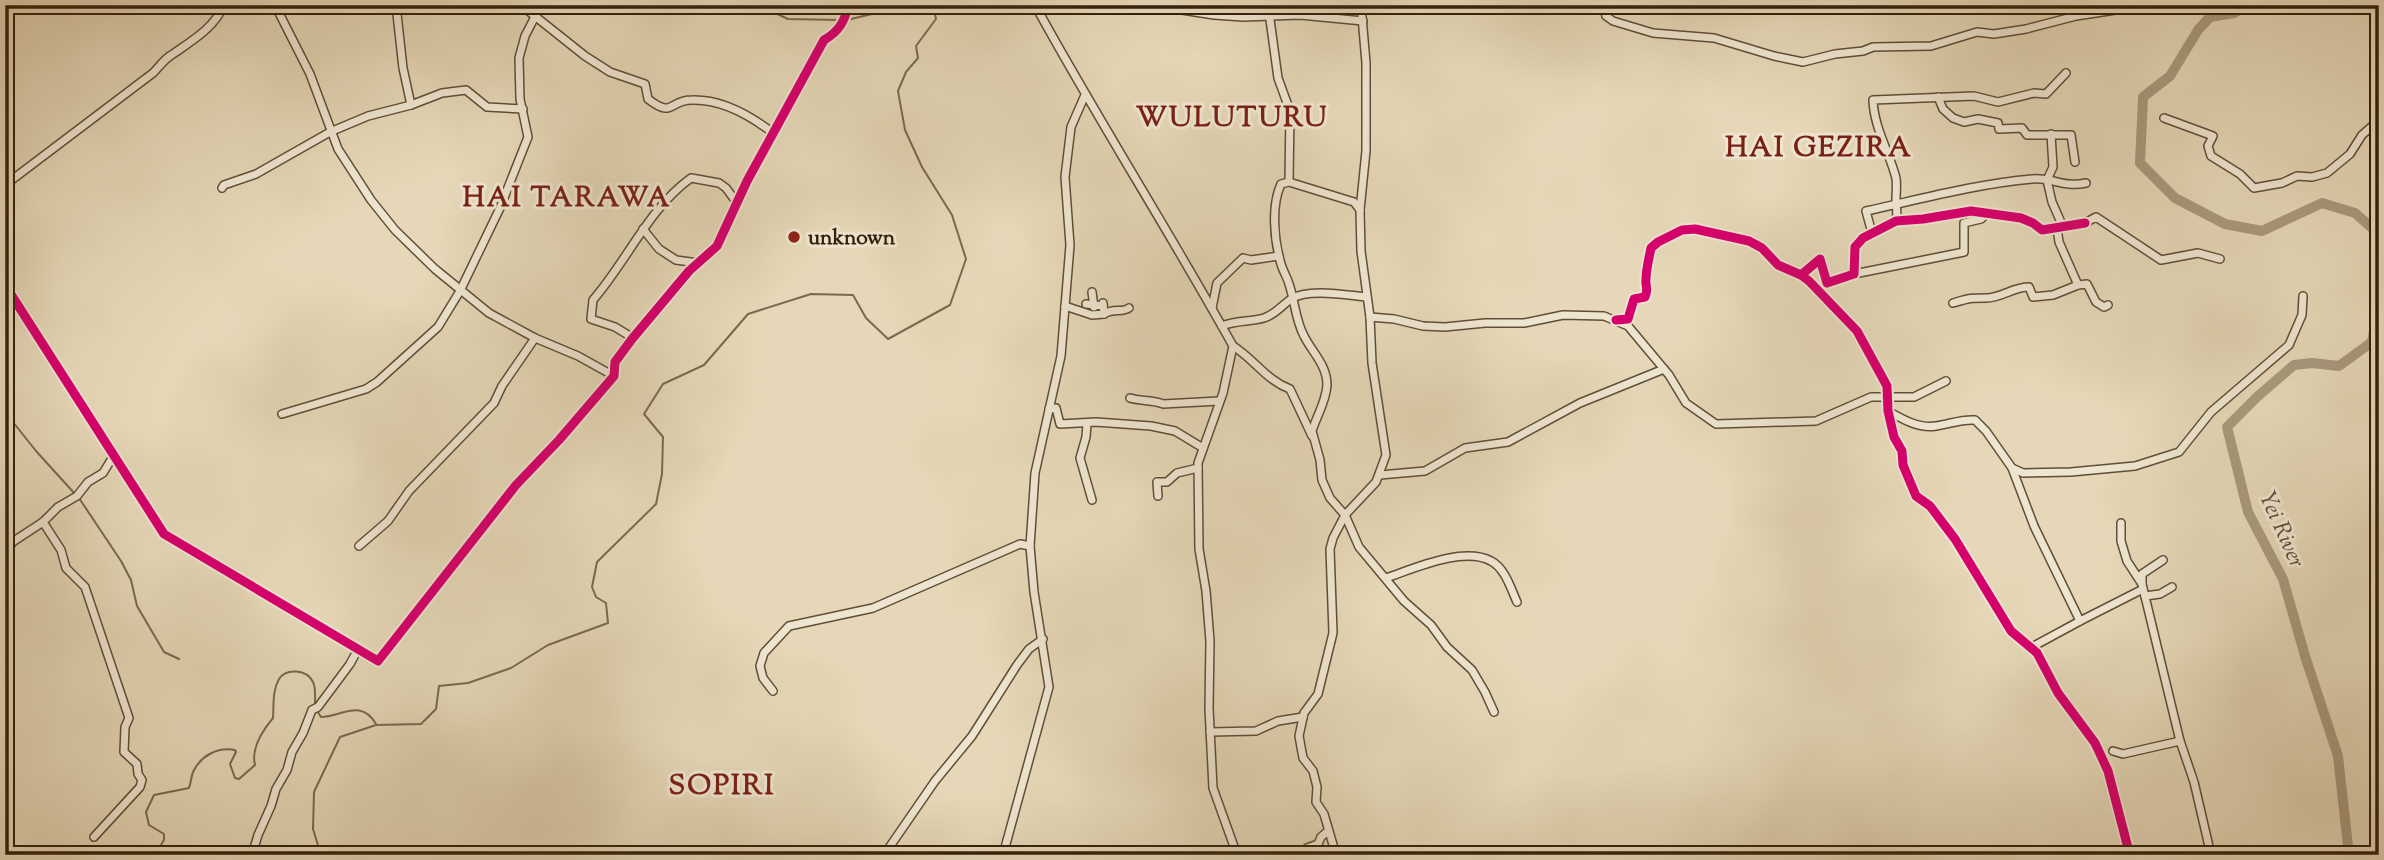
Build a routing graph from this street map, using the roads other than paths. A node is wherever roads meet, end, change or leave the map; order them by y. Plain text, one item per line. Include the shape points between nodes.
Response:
1 (224, 5) edge
2 (275, 5) edge
3 (396, 5) edge
4 (521, 5) edge
5 (541, 5) edge
6 (849, 5) edge
7 (1035, 5) edge
8 (1150, 5) edge
9 (1268, 5) edge
10 (1361, 5) edge
11 (1604, 5) edge
12 (2135, 7) dead end
13 (535, 16) junction
14 (1270, 16) junction
15 (1363, 21) junction
16 (2067, 73) dead end
17 (1085, 95) junction
18 (1938, 97) junction
19 (411, 105) junction
20 (523, 109) junction
21 (2164, 118) dead end
22 (2379, 120) edge
23 (330, 132) junction
24 (773, 133) junction
25 (2051, 134) junction
26 (2076, 162) dead end
27 (2047, 180) junction
28 (1289, 182) junction
29 (2086, 183) dead end
30 (5, 185) edge
31 (222, 188) dead end
32 (737, 202) junction
33 (1895, 204) junction
34 (1360, 210) junction
35 (1987, 214) junction
36 (1897, 217) junction
37 (2060, 227) junction
38 (643, 229) junction
39 (1872, 233) junction
40 (1279, 256) junction
41 (2220, 259) dead end
42 (698, 263) junction
43 (1854, 274) junction
44 (1801, 275) junction
45 (5, 285) edge
46 (2078, 285) junction
47 (460, 290) junction
48 (1092, 292) dead end
49 (2303, 296) dead end
50 (1366, 297) junction
51 (1292, 298) junction
52 (1953, 303) dead end
53 (2108, 305) dead end
54 (1065, 306) junction
55 (1103, 308) junction
56 (1129, 308) dead end
57 (1212, 308) junction
58 (1370, 317) junction
59 (1616, 320) junction
60 (1222, 326) junction
61 (535, 338) junction
62 (633, 338) junction
63 (1233, 345) junction
64 (1664, 369) junction
65 (614, 376) junction
66 (1946, 381) dead end
67 (1888, 397) junction
68 (1130, 398) dead end
69 (1220, 401) junction
70 (1049, 409) junction
71 (1888, 411) junction
72 (282, 414) dead end
73 (1087, 424) junction
74 (1313, 438) junction
75 (1203, 448) junction
76 (115, 458) junction
77 (1198, 468) junction
78 (2013, 471) junction
79 (1380, 475) junction
80 (1158, 496) dead end
81 (1092, 500) dead end
82 (1345, 515) junction
83 (43, 522) junction
84 (2121, 523) dead end
85 (359, 546) dead end
86 (1030, 546) junction
87 (5, 551) edge
88 (2163, 560) dead end
89 (1386, 578) junction
90 (2172, 587) dead end
91 (2143, 590) junction
92 (1517, 602) dead end
93 (2080, 621) junction
94 (1043, 639) junction
95 (2032, 647) junction
96 (358, 649) junction
97 (773, 691) dead end
98 (1494, 712) dead end
99 (1303, 717) junction
100 (1210, 732) junction
101 (2180, 741) junction
102 (2113, 751) dead end
103 (1328, 831) junction
104 (94, 837) dead end
105 (252, 855) edge
106 (884, 855) edge
107 (1003, 855) edge
108 (1237, 855) edge
109 (1302, 855) edge
110 (1336, 855) edge
111 (2132, 855) edge
112 (2211, 855) edge

1 - 30 street via 210,27
2 - 23 street via 310,74
3 - 19 street
4 - 13 street
5 - 13 street
6 - 24 street via 846,20 824,40
7 - 17 street
8 - 14 street via 1213,15
9 - 14 street
10 - 15 street
11 - 12 street via 1606,16 1613,21 1653,33 1714,37 1803,62 1873,47 1931,46 1977,32 2026,29
13 - 20 street via 519,58
13 - 24 street via 610,72 645,84 648,99 660,108 692,100 723,105
14 - 15 street
14 - 28 street via 1278,78 1290,111
15 - 34 street via 1366,151
16 - 18 street via 2046,94 1998,102 1974,96
17 - 54 street via 1070,127 1065,177 1070,245
17 - 57 street
18 - 25 street via 1943,109 1964,122 1978,119 1998,123 1999,129 2022,128 2027,135
18 - 33 street via 1873,100 1878,131 1897,181
19 - 20 street via 466,90 487,107
19 - 23 street
20 - 47 street via 528,137 488,236
21 - 22 street via 2213,136 2208,146 2211,156 2255,188 2327,173
23 - 31 street
23 - 47 street via 395,230
24 - 32 street
25 - 26 street via 2070,135
25 - 27 street via 2053,167
27 - 29 street via 2071,186
27 - 33 street via 1996,183
27 - 37 street
28 - 34 street via 1354,202
28 - 40 street via 1282,184 1275,198
32 - 38 street via 719,183 691,178 680,184
32 - 42 street via 717,246
33 - 36 street
33 - 39 street via 1866,211
34 - 50 street
35 - 36 street via 1971,211 1909,220
35 - 37 street via 2021,218 2042,230
35 - 43 street via 1964,223 1964,252
36 - 39 street
37 - 41 street via 2096,217 2161,260 2198,253
37 - 46 street via 2059,242
38 - 42 street via 661,251 676,260
38 - 62 street via 593,300 590,316
39 - 43 street via 1855,247
40 - 51 street
40 - 57 street via 1243,258 1217,283
42 - 62 street
43 - 44 street via 1827,283 1820,259
44 - 59 street via 1778,265 1749,241 1682,230 1651,248 1645,275 1648,291 1645,297 1634,299 1628,319
44 - 67 street via 1857,331 1883,378
45 - 76 street
46 - 52 street via 2053,295 2034,297 2029,287 2023,287
46 - 53 street via 2087,284 2096,302
47 - 61 street via 497,318
47 - 72 street via 438,327 377,382
48 - 55 street via 1090,305
49 - 78 street via 2302,315 2290,345 2211,412 2179,452 2136,466
50 - 51 street via 1331,293
50 - 58 street
51 - 60 street via 1265,317
51 - 74 street via 1303,335 1324,367 1327,384
54 - 55 street via 1092,315
54 - 70 street via 1061,356
55 - 56 street
57 - 60 street
58 - 59 street via 1445,327 1524,323 1578,314
58 - 79 street via 1385,455
59 - 64 street via 1628,326
60 - 63 street
61 - 65 street
61 - 85 street via 494,403 409,491 388,521
62 - 65 street via 615,362
63 - 69 street
63 - 74 street via 1270,380 1290,389
64 - 67 street via 1686,403 1716,424 1816,421 1871,397
64 - 79 street via 1591,399 1508,442 1465,448 1425,471
65 - 96 street via 516,485 378,661
66 - 67 street via 1914,397
67 - 71 street
68 - 69 street via 1163,404
69 - 75 street
70 - 73 street via 1056,408 1060,424
70 - 86 street via 1035,473
71 - 78 street via 1908,422 1933,427 1975,420
71 - 95 street via 1916,496 1930,506 1955,539 2011,631
73 - 75 street via 1134,424 1175,431
73 - 81 street via 1080,458
74 - 82 street via 1322,480
75 - 77 street
76 - 83 street
76 - 96 street via 164,534
77 - 80 street via 1157,482
77 - 100 street via 1199,549 1210,641
78 - 93 street
79 - 82 street
82 - 89 street via 1359,547
82 - 99 street via 1330,549 1334,633 1318,694
83 - 87 street
83 - 104 street via 61,550 66,568 85,587 129,718 124,752 137,764 142,780
84 - 91 street via 2127,561
86 - 94 street
86 - 97 street via 1020,544 873,608 789,626 764,653 760,666
88 - 91 street via 2142,574
89 - 92 street via 1426,562 1479,558 1492,561 1506,577
89 - 98 street via 1472,670
90 - 91 street via 2160,594
91 - 93 street
91 - 101 street
93 - 95 street
94 - 106 street via 1017,665 972,737
94 - 107 street via 1049,687
95 - 111 street via 2058,693 2095,743 2108,771
96 - 105 street via 312,710
99 - 100 street via 1256,731
99 - 103 street via 1301,751 1313,771 1316,802
100 - 108 street via 1213,788
101 - 102 street via 2123,754
101 - 112 street
103 - 109 street
103 - 110 street

